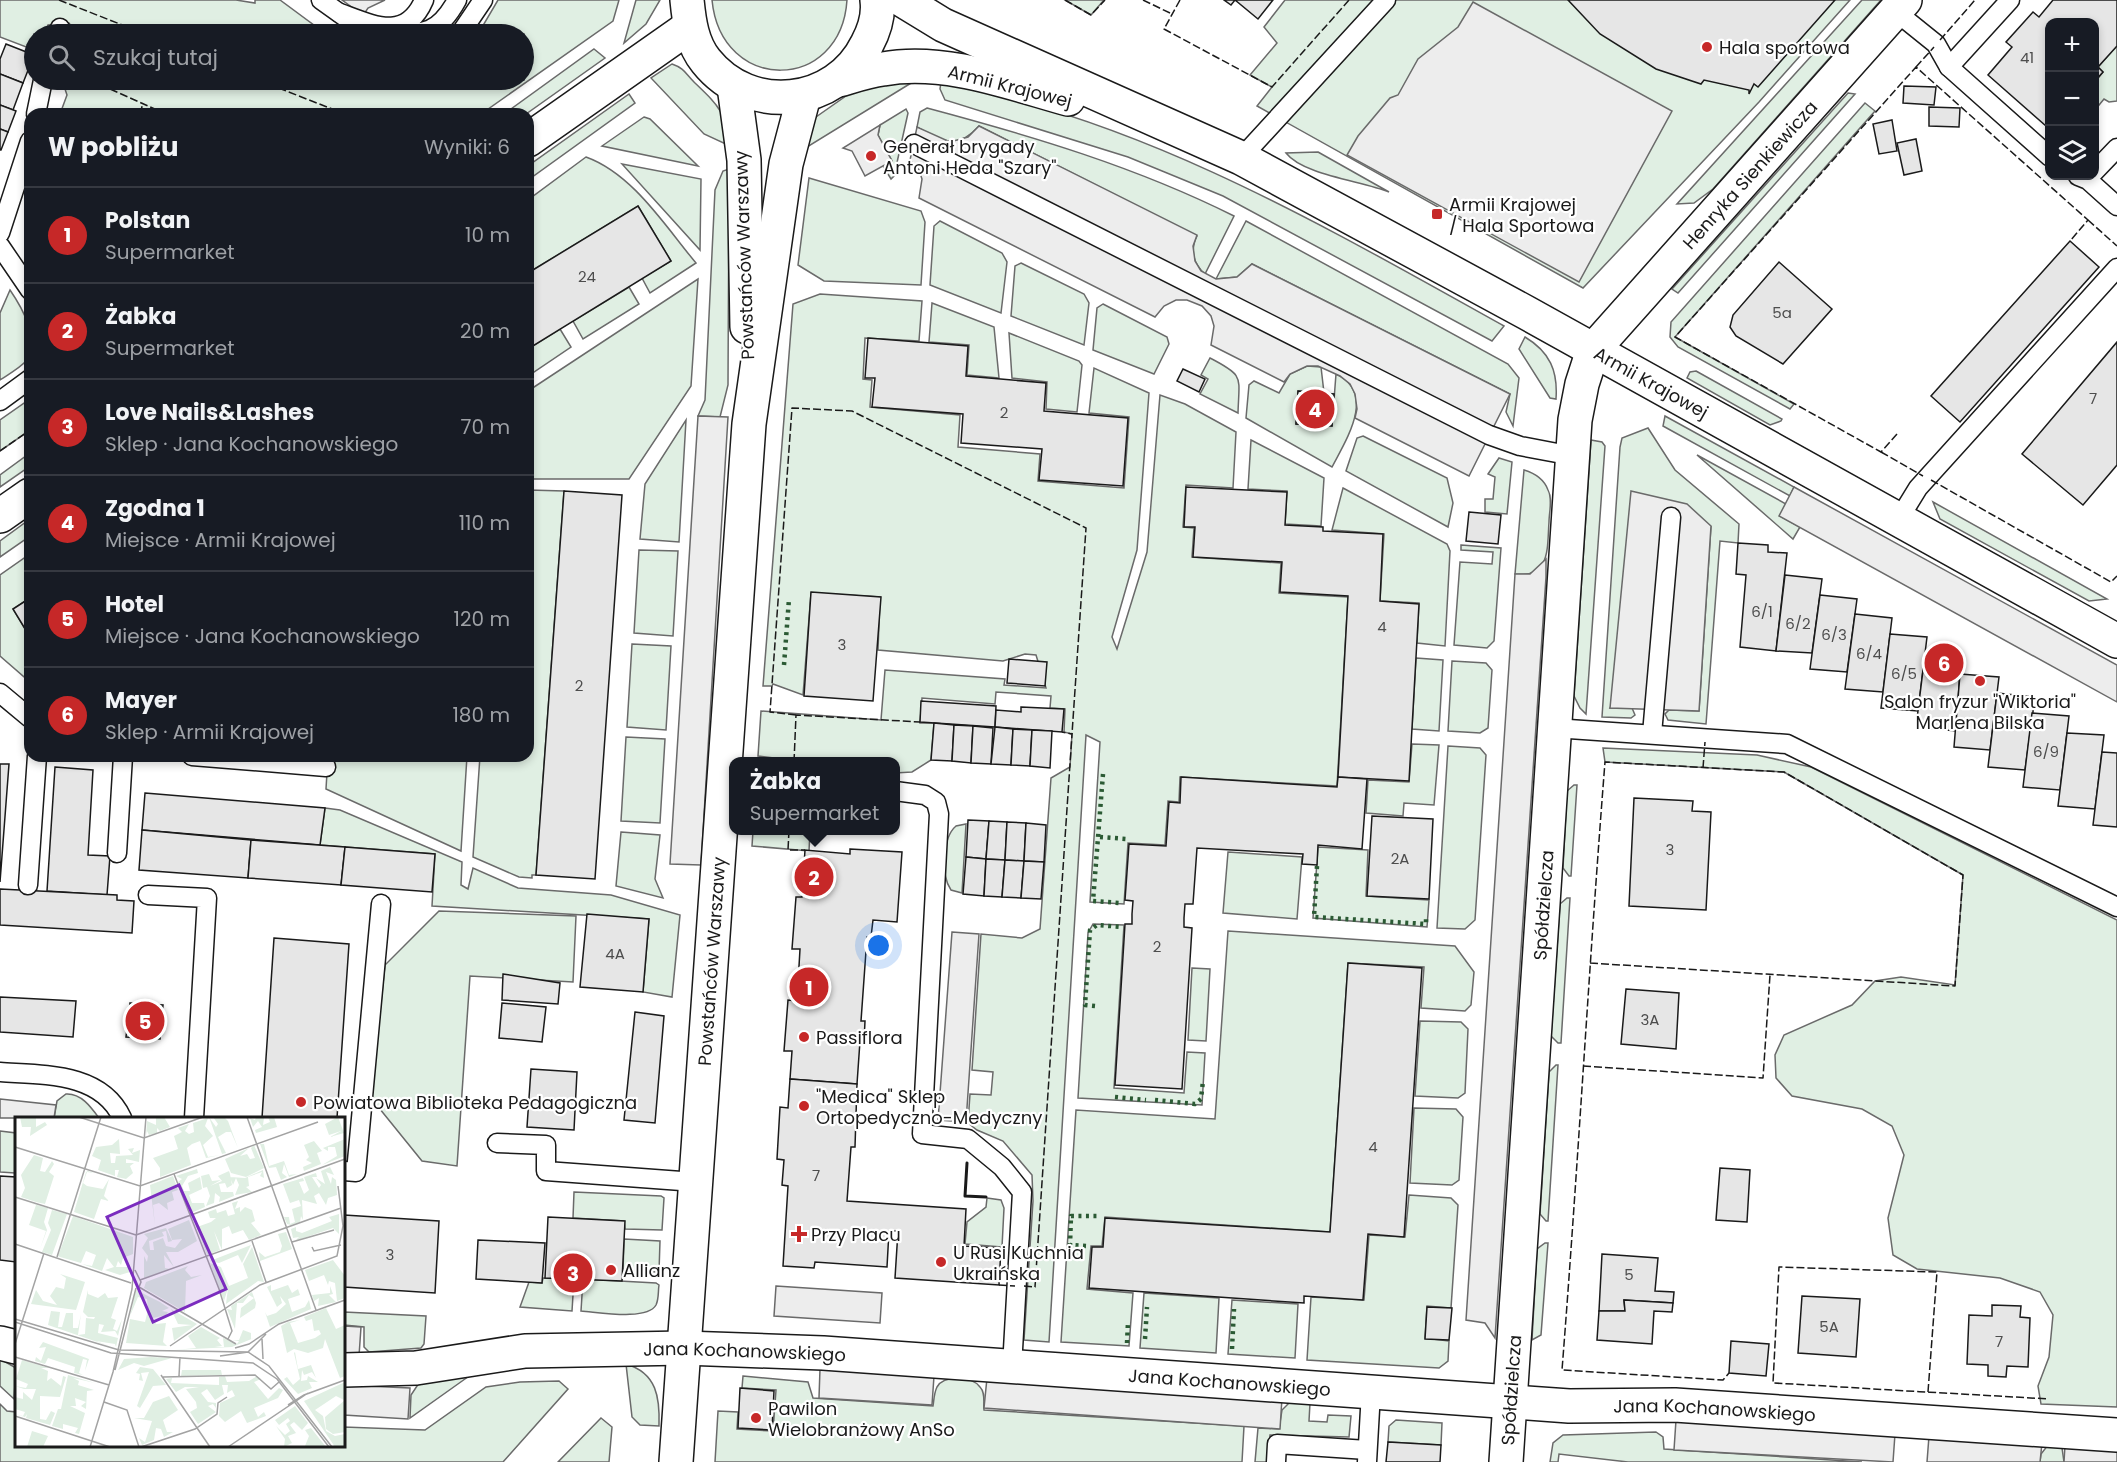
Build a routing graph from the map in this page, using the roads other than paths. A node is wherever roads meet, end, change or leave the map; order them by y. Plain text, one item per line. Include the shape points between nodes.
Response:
1 (321, 0) edge
2 (424, 0) edge
3 (457, 0) edge
4 (483, 0) edge
5 (877, 0) edge
6 (902, 0) edge
7 (1386, 0) edge
8 (2010, 0) edge
9 (1900, 5) edge
10 (340, 13) junction
11 (688, 13) edge
12 (356, 24) edge
13 (374, 24) edge
14 (404, 24) edge
15 (440, 24) edge
16 (467, 24) edge
17 (1949, 68) junction
18 (838, 80) junction
19 (734, 86) junction
20 (41, 90) edge
21 (804, 96) junction
22 (37, 108) edge
23 (1180, 132) junction
24 (534, 136) edge
25 (914, 144) dead end
26 (2117, 148) edge
27 (2045, 153) edge
28 (1241, 158) junction
29 (24, 159) edge
30 (2099, 165) edge
31 (2092, 180) edge
32 (2117, 206) edge
33 (0, 233) edge
34 (0, 246) edge
35 (2117, 268) edge
36 (24, 282) edge
37 (1593, 350) junction
38 (24, 383) edge
39 (0, 401) edge
40 (749, 424) junction
41 (1573, 456) junction
42 (24, 499) edge
43 (0, 516) edge
44 (1671, 517) dead end
45 (1899, 519) junction
46 (2115, 636) edge
47 (1, 695) edge
48 (24, 713) edge
49 (1554, 728) junction
50 (1652, 734) junction
51 (730, 757) edge
52 (37, 762) edge
53 (123, 762) edge
54 (265, 762) edge
55 (326, 767) dead end
56 (729, 767) edge
57 (900, 792) edge
58 (117, 853) dead end
59 (28, 885) dead end
60 (148, 895) dead end
61 (381, 904) dead end
62 (2117, 907) edge
63 (0, 1072) edge
64 (121, 1117) edge
65 (194, 1117) edge
66 (497, 1143) dead end
67 (345, 1171) edge
68 (695, 1182) junction
69 (0, 1343) edge
70 (15, 1347) edge
71 (684, 1348) junction
72 (1012, 1367) junction
73 (345, 1370) edge
74 (1371, 1392) junction
75 (1510, 1401) junction
76 (2117, 1435) edge
77 (1367, 1456) edge
78 (676, 1462) edge
79 (1276, 1462) edge
80 (1506, 1462) edge

1 - 10 lane
2 - 14 lane via 410,22
3 - 15 lane
4 - 16 lane
5 - 18 street via 873,33 860,59
6 - 23 street, Armii Krajowej via 943,25
7 - 28 lane
8 - 17 lane
9 - 17 lane via 1936,44
9 - 37 street, Henryka Sienkiewicza
10 - 12 lane
10 - 13 lane
11 - 19 street via 705,60
11 - 24 street
17 - 27 lane
18 - 21 street
18 - 23 street, Armii Krajowej via 885,68 929,67 988,76
19 - 21 street via 768,98
19 - 40 street, Powstańców Warszawy via 744,160
20 - 22 lane
21 - 40 street, Powstańców Warszawy via 786,164
23 - 28 street, Armii Krajowej
25 - 41 lane via 1489,435 1520,446
26 - 30 lane
28 - 37 street, Armii Krajowej
29 - 33 lane
31 - 32 lane
34 - 36 lane
35 - 45 lane via 1918,488
37 - 41 street, Spółdzielcza via 1575,420
37 - 45 street, Armii Krajowej
38 - 39 lane
40 - 51 street, Powstańców Warszawy
41 - 49 street, Spółdzielcza
42 - 43 street
44 - 50 lane
45 - 46 street, Armii Krajowej
47 - 48 lane
49 - 50 lane
49 - 75 street, Spółdzielcza
50 - 62 lane via 1787,744
52 - 59 lane
53 - 58 lane
54 - 55 lane
56 - 68 street, Powstańców Warszawy
57 - 72 lane via 925,795 936,802 939,814 922,1134 968,1139 1002,1167 1022,1192
60 - 65 lane via 207,898
61 - 67 lane via 356,1172
63 - 64 lane via 62,1077 86,1084 103,1094
66 - 68 lane via 546,1145 546,1171
68 - 71 street, Powstańców Warszawy
69 - 70 street
71 - 72 street, Jana Kochanowskiego via 823,1353
71 - 73 street, Jana Kochanowskiego via 525,1351 416,1368
71 - 78 street, Powstańców Warszawy
72 - 74 street, Jana Kochanowskiego
74 - 75 street, Jana Kochanowskiego
74 - 77 lane
75 - 76 street, Jana Kochanowskiego via 1569,1406 1674,1405
75 - 80 street, Spółdzielcza
77 - 79 lane via 1277,1444

